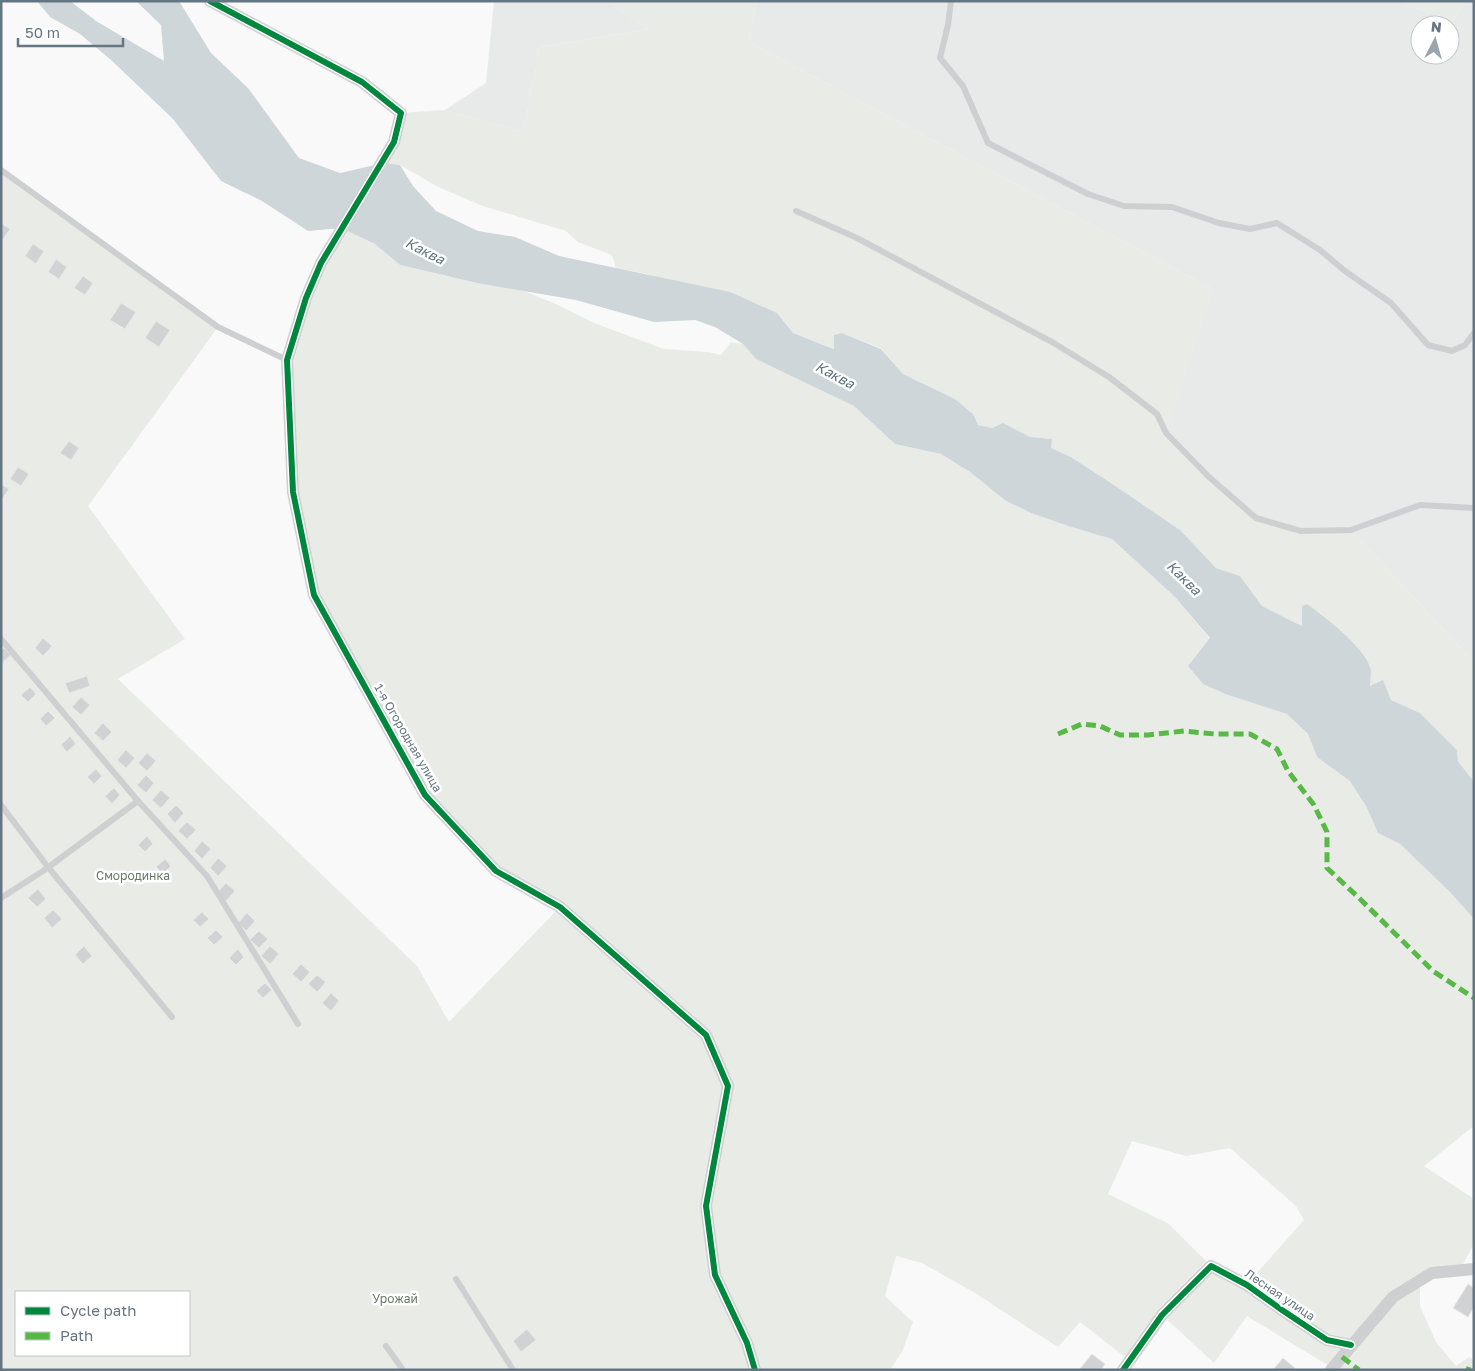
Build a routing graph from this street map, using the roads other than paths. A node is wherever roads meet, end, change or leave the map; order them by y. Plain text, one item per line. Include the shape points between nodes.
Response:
1 (210, 1) edge
2 (951, 1) edge
3 (2, 172) edge
4 (796, 211) dead end
5 (1474, 333) edge
6 (287, 360) junction
7 (1474, 508) edge
8 (1, 639) edge
9 (138, 801) junction
10 (1, 805) edge
11 (48, 867) junction
12 (1, 898) edge
13 (172, 1017) dead end
14 (298, 1024) dead end
15 (1474, 1269) edge
16 (456, 1279) dead end
17 (1352, 1345) junction
18 (386, 1346) dead end
19 (403, 1370) edge
20 (513, 1370) edge
21 (754, 1370) edge
22 (1123, 1370) edge
23 (1331, 1370) edge

1 - 6 street, 1-я Огородная улица via 362,82 401,113 394,142 321,263 306,298
2 - 5 lane via 940,58 963,86 988,143 1088,194 1124,206 1172,207 1219,223 1250,229 1277,223 1392,303 1428,345 1452,351 1465,345
3 - 6 lane via 218,327
4 - 7 lane via 857,238 1052,342 1109,377 1157,414 1166,433 1256,518 1301,531 1351,530 1420,505
6 - 21 street, 1-я Огородная улица via 293,492 314,595 425,795 496,871 560,907 706,1035 728,1086 706,1206 715,1276 748,1343
8 - 9 lane
9 - 11 lane
9 - 14 lane via 207,876
10 - 11 lane
11 - 12 lane
11 - 13 lane
15 - 17 street via 1432,1273 1392,1298
16 - 20 lane
17 - 22 street, Лесная улица via 1327,1340 1247,1284 1211,1266 1162,1315
17 - 23 street
18 - 19 lane

